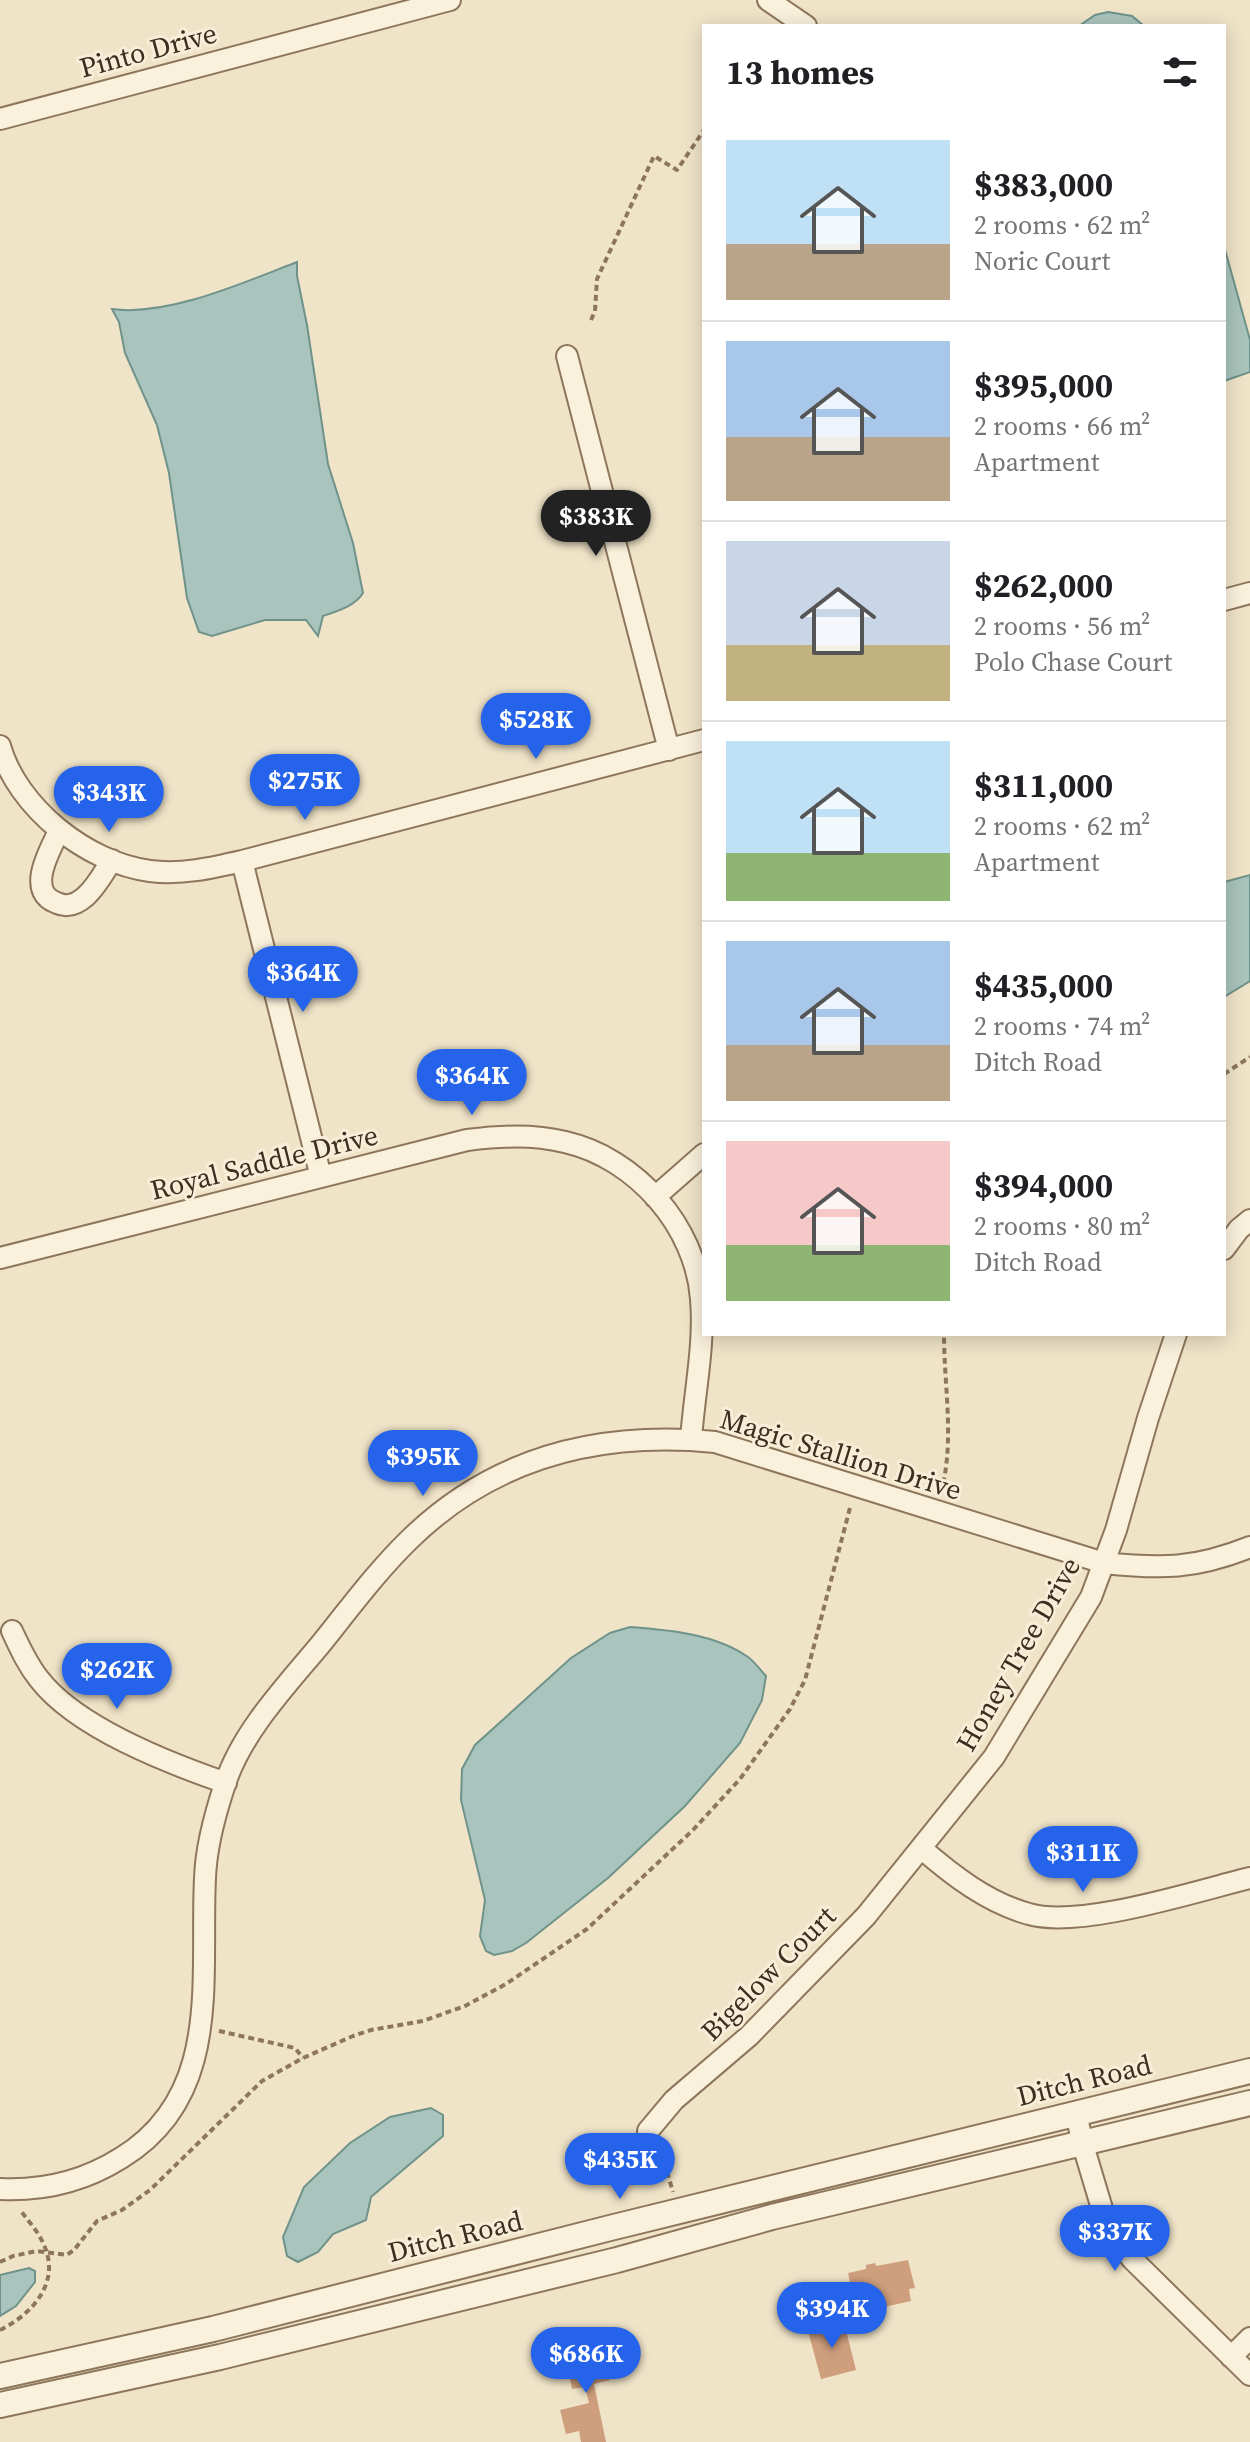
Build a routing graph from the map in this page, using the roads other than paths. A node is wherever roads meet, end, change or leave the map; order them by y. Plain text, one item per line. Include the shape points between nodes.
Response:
1 (450, 0) edge
2 (768, 0) edge
3 (803, 24) edge
4 (0, 119) edge
5 (567, 356) dead end
6 (1250, 593) edge
7 (1226, 599) edge
8 (702, 741) edge
9 (0, 746) edge
10 (669, 750) junction
11 (59, 831) junction
12 (112, 860) junction
13 (242, 861) junction
14 (702, 1156) edge
15 (321, 1177) junction
16 (655, 1197) junction
17 (1250, 1220) edge
18 (1226, 1246) edge
19 (0, 1258) edge
20 (1175, 1336) edge
21 (691, 1440) junction
22 (1250, 1547) edge
23 (1104, 1563) junction
24 (12, 1631) dead end
25 (226, 1783) junction
26 (921, 1848) junction
27 (1250, 1878) edge
28 (1250, 2071) edge
29 (1250, 2103) edge
30 (1076, 2113) junction
31 (648, 2131) dead end
32 (1083, 2145) junction
33 (0, 2189) edge
34 (1250, 2338) edge
35 (1231, 2357) junction
36 (1250, 2375) edge
37 (0, 2376) edge
38 (0, 2405) edge

1 - 4 street, Pinto Drive
2 - 3 street
5 - 10 street
6 - 7 street
8 - 10 street
9 - 11 street via 28,799
10 - 13 street
11 - 12 street
11 - 12 street via 41,879 52,901 76,903
12 - 13 street via 152,871 204,870
13 - 15 street
14 - 16 street
15 - 16 street, Royal Saddle Drive via 467,1140 533,1136 594,1153
15 - 19 street, Royal Saddle Drive
16 - 21 street, Royal Saddle Drive via 679,1227 701,1298
17 - 18 street
20 - 23 street, Honey Tree Drive
21 - 23 street, Magic Stallion Drive via 715,1442
21 - 25 street, Magic Stallion Drive via 619,1441 547,1455 505,1471 443,1510 385,1566 276,1699
22 - 23 street, Magic Stallion Drive via 1184,1567
23 - 26 street, Honey Tree Drive via 1091,1597 994,1757
24 - 25 street via 41,1682 86,1719 147,1753
25 - 33 street, Magic Stallion Drive via 205,1877 201,2028 189,2075 171,2110 150,2136 101,2171 33,2189
26 - 27 street via 961,1880 1031,1915 1067,1918 1115,1911
26 - 31 street, Bigelow Court via 816,1970 674,2100
28 - 30 street, Ditch Road
29 - 32 street
30 - 32 street
30 - 37 street, Ditch Road via 213,2329
32 - 35 street via 1115,2236
32 - 38 street via 772,2217 220,2357
34 - 35 street
35 - 36 street

